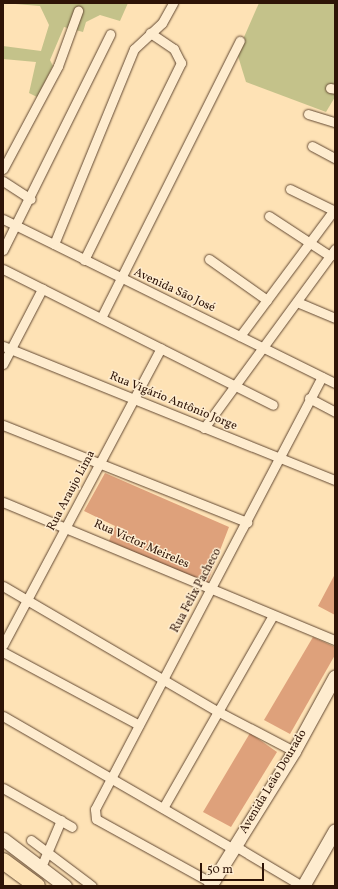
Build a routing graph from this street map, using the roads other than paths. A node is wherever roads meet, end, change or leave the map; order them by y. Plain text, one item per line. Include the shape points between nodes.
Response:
1 (173, 3) edge
2 (78, 11) dead end
3 (150, 33) junction
4 (110, 34) dead end
5 (240, 41) dead end
6 (308, 114) dead end
7 (335, 122) edge
8 (312, 146) dead end
9 (335, 158) edge
10 (3, 168) edge
11 (3, 181) edge
12 (290, 189) dead end
13 (31, 199) junction
14 (334, 210) edge
15 (269, 216) dead end
16 (3, 219) edge
17 (17, 225) junction
18 (311, 242) junction
19 (54, 244) junction
20 (3, 250) edge
21 (333, 253) edge
22 (209, 259) dead end
23 (84, 260) junction
24 (3, 269) edge
25 (120, 279) junction
26 (42, 289) junction
27 (268, 300) junction
28 (297, 302) junction
29 (101, 318) junction
30 (335, 318) edge
31 (240, 336) junction
32 (264, 346) junction
33 (7, 348) edge
34 (161, 348) junction
35 (3, 364) edge
36 (322, 376) junction
37 (335, 383) edge
38 (235, 385) junction
39 (309, 398) junction
40 (134, 400) junction
41 (273, 405) dead end
42 (335, 412) edge
43 (3, 425) edge
44 (204, 428) junction
45 (278, 457) junction
46 (101, 463) junction
47 (335, 480) edge
48 (4, 503) edge
49 (247, 522) junction
50 (67, 526) junction
51 (3, 586) edge
52 (211, 589) junction
53 (26, 600) junction
54 (273, 615) junction
55 (335, 640) edge
56 (3, 645) edge
57 (3, 652) edge
58 (335, 676) edge
59 (164, 680) junction
60 (217, 711) junction
61 (3, 716) edge
62 (139, 725) junction
63 (294, 751) junction
64 (111, 777) junction
65 (3, 788) edge
66 (163, 808) junction
67 (61, 820) junction
68 (72, 827) dead end
69 (335, 830) edge
70 (3, 839) edge
71 (31, 840) dead end
72 (234, 848) junction
73 (46, 853) junction
74 (3, 861) edge
75 (42, 866) junction
76 (211, 884) edge
77 (37, 886) edge
78 (65, 886) edge
79 (92, 886) edge
80 (302, 886) edge

1 - 3 street via 162,23
2 - 10 street via 58,66
3 - 19 street via 134,49
3 - 23 street via 174,49 181,63
4 - 13 street
5 - 25 street
6 - 7 street
8 - 9 street
11 - 13 street
12 - 14 street
13 - 17 street
14 - 18 street
15 - 18 street
16 - 17 street, Avenida São José
17 - 19 street, Avenida São José
17 - 20 street
18 - 21 street
18 - 27 street
19 - 23 street, Avenida São José
21 - 28 street
22 - 27 street
23 - 25 street, Avenida São José
24 - 26 street
25 - 29 street
25 - 31 street, Avenida São José
26 - 29 street
26 - 33 street
27 - 31 street
28 - 30 street
28 - 32 street
29 - 34 street
31 - 32 street, Avenida São José
32 - 36 street, Avenida São José
32 - 38 street
33 - 35 street
33 - 40 street, Rua Vigário Antônio Jorge
34 - 38 street
34 - 40 street, Rua Araujo Lima
36 - 37 street, Avenida São José
36 - 39 street, Rua Felix Pacheco
38 - 41 street
38 - 44 street
39 - 42 street
39 - 45 street, Rua Felix Pacheco
40 - 44 street, Rua Vigário Antônio Jorge
40 - 46 street, Rua Araujo Lima
43 - 46 street
44 - 45 street, Rua Vigário Antônio Jorge
45 - 47 street, Rua Vigário Antônio Jorge
45 - 49 street, Rua Felix Pacheco
46 - 49 street
46 - 50 street, Rua Araujo Lima
48 - 50 street, Rua Victor Meireles
49 - 52 street, Rua Felix Pacheco
50 - 52 street, Rua Victor Meireles
50 - 53 street, Rua Araujo Lima
51 - 53 street
52 - 54 street, Rua Victor Meireles
52 - 59 street, Rua Felix Pacheco
53 - 56 street, Rua Araujo Lima
53 - 59 street
54 - 55 street, Rua Victor Meireles
54 - 60 street
57 - 62 street
58 - 63 main road, Avenida Leão Dourado
59 - 60 street
59 - 62 street, Rua Felix Pacheco
60 - 63 street
60 - 66 street
61 - 64 street
62 - 64 street, Rua Felix Pacheco
63 - 72 main road, Avenida Leão Dourado
64 - 66 street
64 - 76 street, Rua Felix Pacheco via 94,816
65 - 67 street
66 - 72 street
67 - 68 street
67 - 73 street
69 - 80 main road
70 - 75 main road
71 - 73 street
72 - 76 main road, Avenida Leão Dourado
72 - 80 street
73 - 75 street
73 - 79 street
74 - 77 highway
75 - 78 main road

